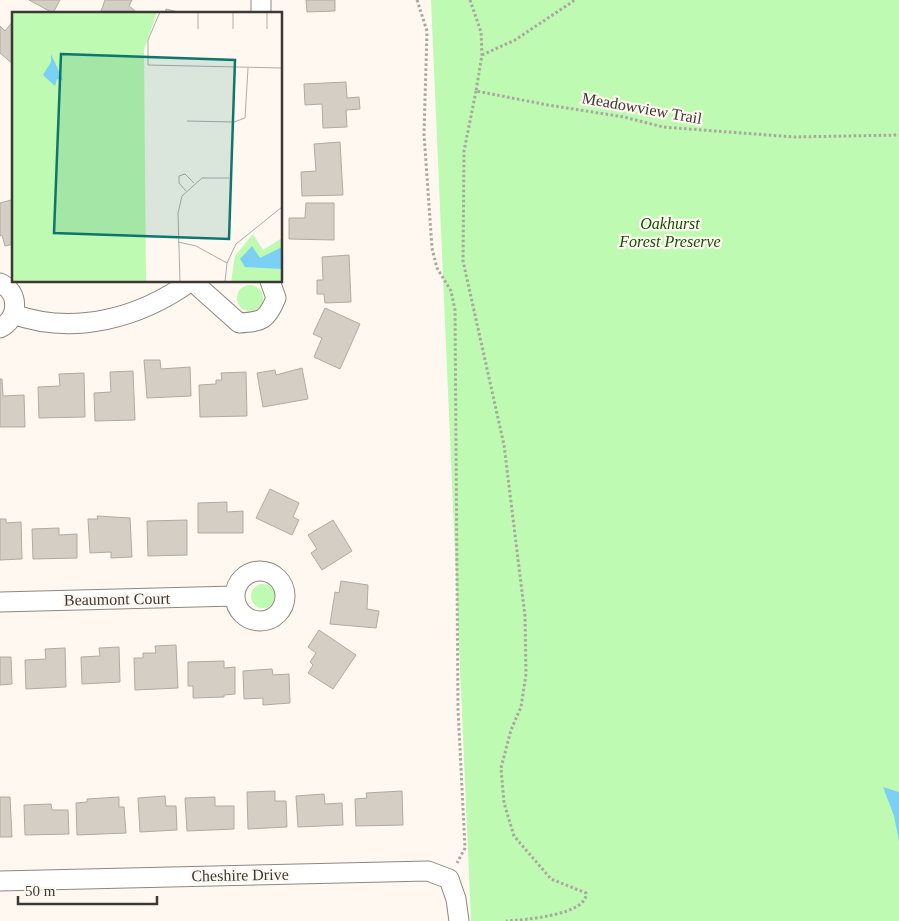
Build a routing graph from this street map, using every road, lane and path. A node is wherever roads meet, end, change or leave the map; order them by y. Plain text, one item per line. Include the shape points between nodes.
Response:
1 (418, 0) edge
2 (470, 0) edge
3 (575, 0) edge
4 (482, 54) junction
5 (476, 90) junction
6 (899, 135) edge
7 (191, 282) edge
8 (193, 282) edge
9 (270, 282) edge
10 (0, 283) edge
11 (13, 314) junction
12 (0, 328) edge
13 (235, 596) dead end
14 (0, 602) edge
15 (465, 848) dead end
16 (0, 881) edge
17 (459, 921) edge
18 (506, 921) edge

1 - 15 path via 427,31 424,134 432,248 438,268 451,291 455,310 458,709
2 - 4 path via 481,32
3 - 4 path via 515,40
4 - 5 path
5 - 6 path, Meadowview Trail via 663,127 794,137
5 - 18 path via 464,152 463,261 504,445 525,616 526,674 521,707 501,768 504,803 514,836 531,857 551,879 586,893 587,898 582,905 567,911
7 - 11 street via 150,307 104,320 57,324
8 - 9 street via 239,323 258,322 270,314 276,298
10 - 11 street via 10,290 14,298
11 - 12 street
13 - 14 street, Beaumont Court
16 - 17 street, Cheshire Drive via 428,871 449,879

